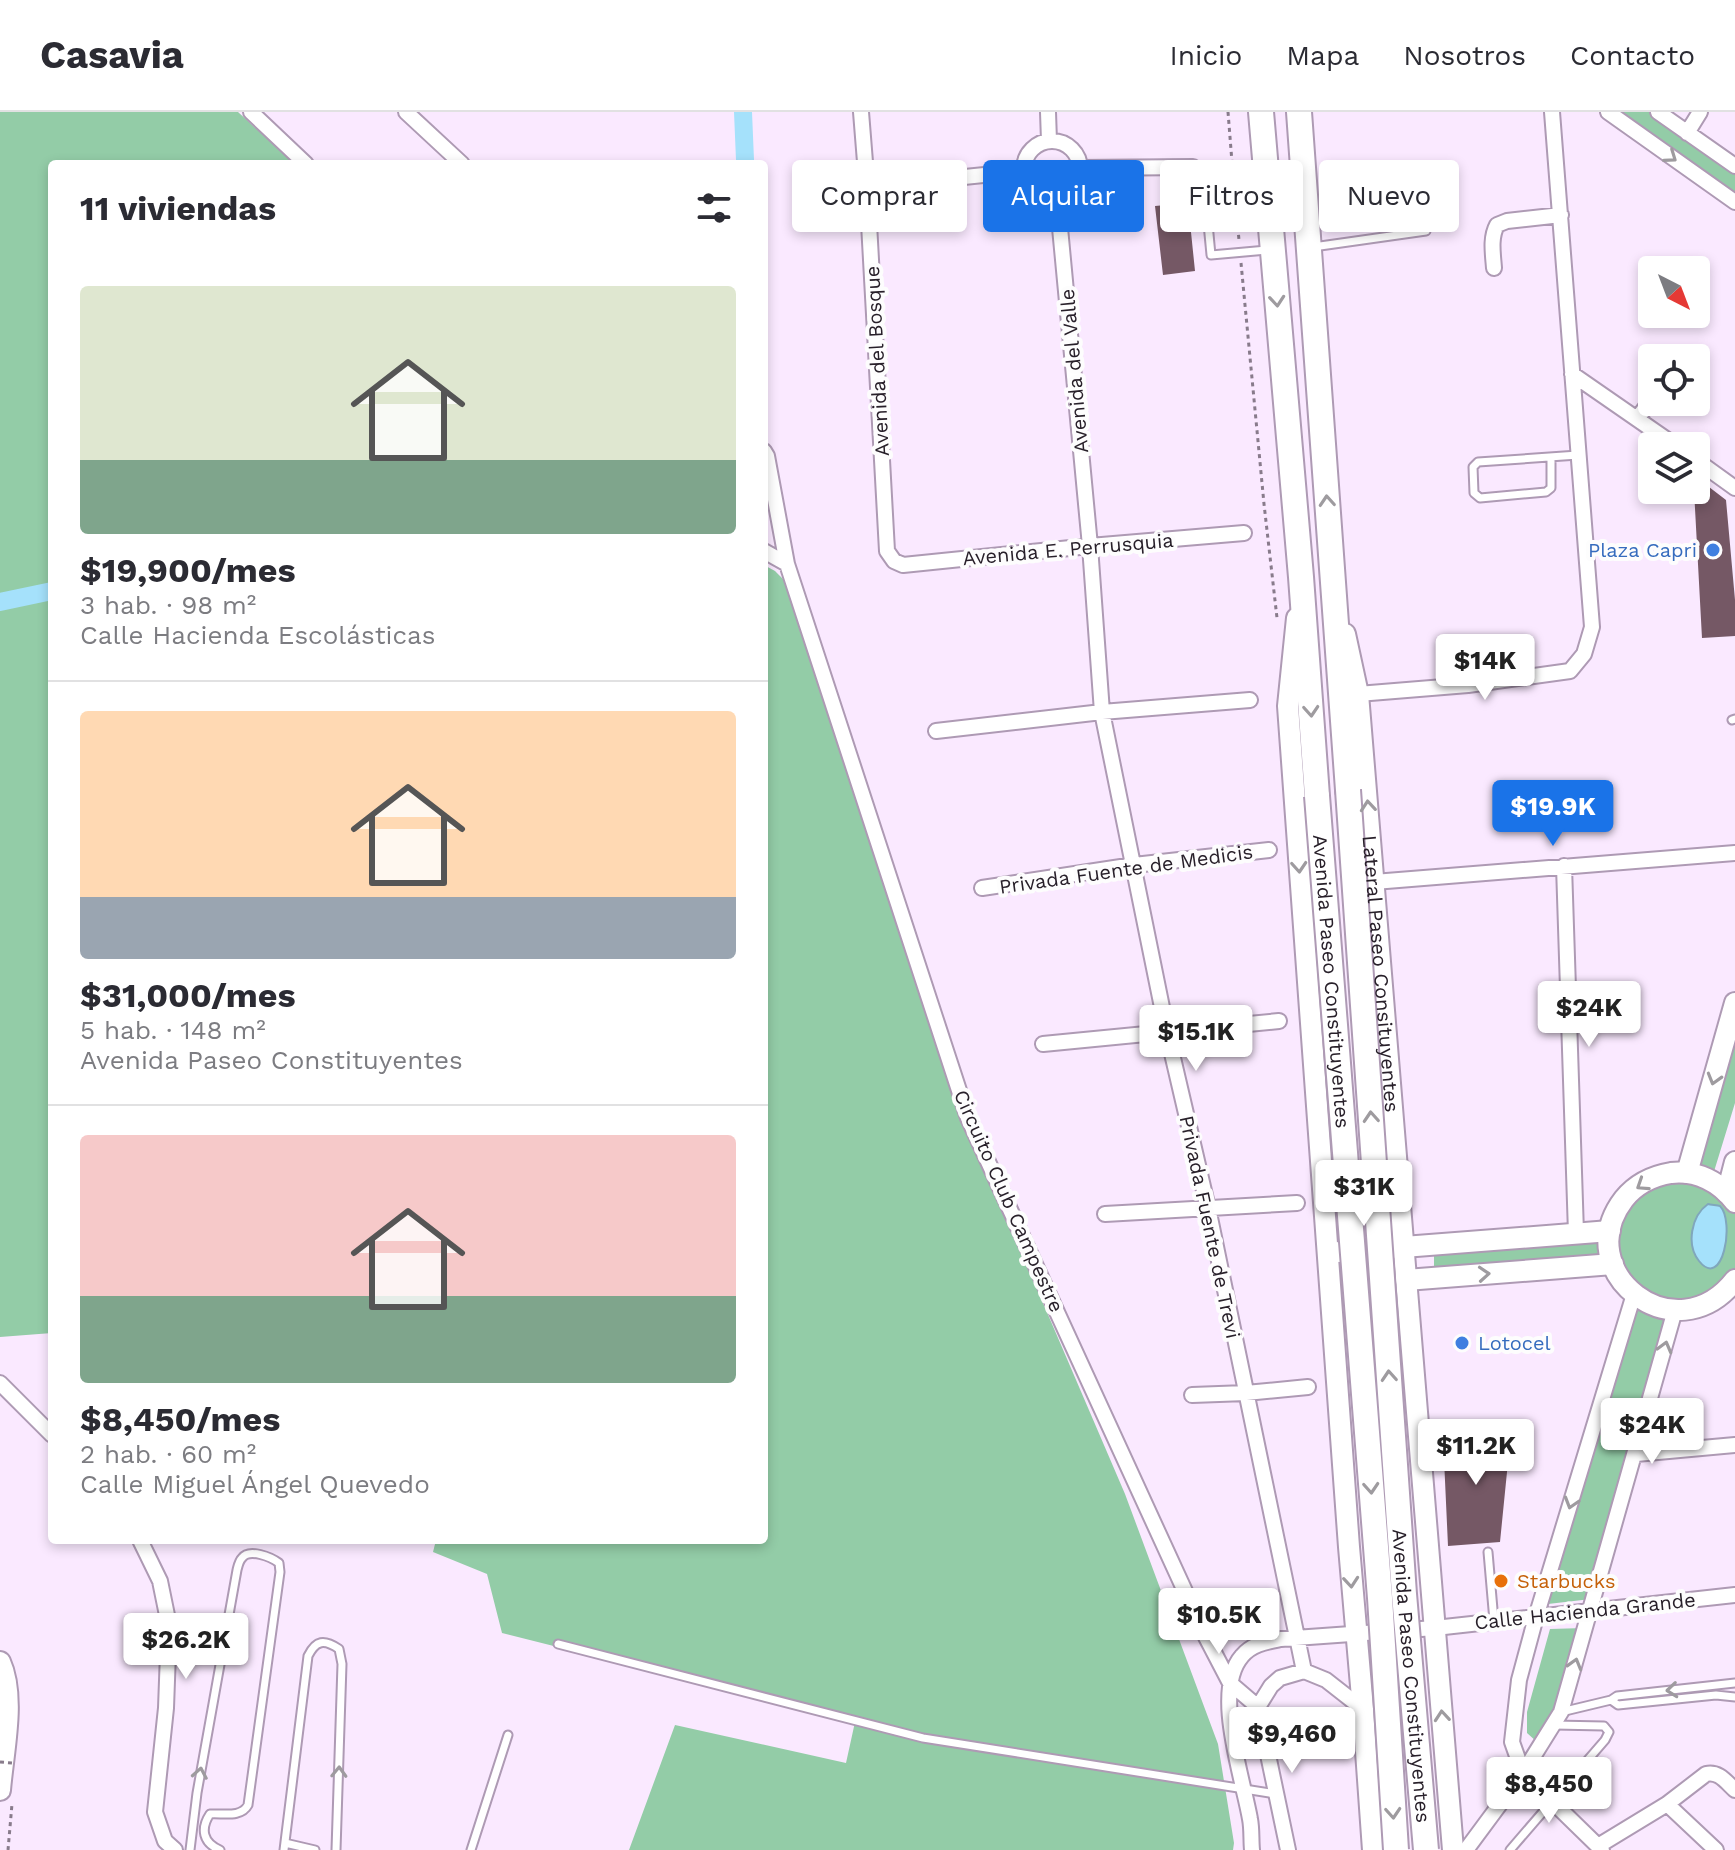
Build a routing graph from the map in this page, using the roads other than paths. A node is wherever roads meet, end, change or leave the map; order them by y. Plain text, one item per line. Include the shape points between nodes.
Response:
1 (251, 112) edge
2 (406, 112) edge
3 (861, 112) edge
4 (1048, 112) edge
5 (1261, 112) edge
6 (1299, 112) edge
7 (1552, 112) edge
8 (1608, 112) edge
9 (1658, 112) edge
10 (1700, 112) edge
11 (1687, 133) junction
12 (1049, 141) junction
13 (302, 160) edge
14 (458, 160) edge
15 (865, 160) edge
16 (1025, 160) edge
17 (1078, 160) edge
18 (1265, 160) edge
19 (1735, 166) edge
20 (1735, 202) edge
21 (1561, 215) junction
22 (869, 232) edge
23 (1060, 232) edge
24 (1209, 232) edge
25 (1271, 232) edge
26 (1419, 232) edge
27 (1309, 247) junction
28 (1273, 249) junction
29 (1494, 268) dead end
30 (1572, 374) junction
31 (1639, 416) edge
32 (1637, 419) junction
33 (1656, 432) edge
34 (1578, 455) junction
35 (1551, 457) junction
36 (768, 461) edge
37 (1710, 470) edge
38 (1735, 488) edge
39 (1244, 533) dead end
40 (1090, 546) junction
41 (768, 553) edge
42 (894, 561) joint
43 (787, 564) junction
44 (1301, 577) junction
45 (1332, 579) junction
46 (1358, 694) junction
47 (1250, 700) dead end
48 (1102, 712) junction
49 (936, 731) dead end
50 (1269, 850) dead end
51 (1735, 853) edge
52 (1134, 865) junction
53 (1564, 866) junction
54 (1374, 882) junction
55 (982, 888) dead end
56 (1735, 1003) edge
57 (1279, 1021) dead end
58 (1167, 1032) junction
59 (1043, 1044) dead end
60 (1735, 1162) edge
61 (1687, 1173) junction
62 (1731, 1197) edge
63 (1297, 1203) dead end
64 (1208, 1208) junction
65 (1105, 1214) dead end
66 (1610, 1231) junction
67 (1576, 1233) junction
68 (1404, 1247) junction
69 (1327, 1252) junction
70 (1613, 1264) junction
71 (1406, 1280) junction
72 (1735, 1280) edge
73 (1634, 1294) junction
74 (1675, 1310) junction
75 (0, 1383) edge
76 (1308, 1387) dead end
77 (1246, 1393) junction
78 (1192, 1395) dead end
79 (48, 1431) edge
80 (1735, 1445) edge
81 (1636, 1454) junction
82 (142, 1544) edge
83 (1488, 1552) dead end
84 (1735, 1595) edge
85 (1591, 1611) junction
86 (1536, 1617) junction
87 (1494, 1621) junction
88 (1435, 1628) junction
89 (1356, 1634) junction
90 (1296, 1637) junction
91 (558, 1644) dead end
92 (0, 1662) edge
93 (1304, 1671) junction
94 (1230, 1683) junction
95 (1731, 1684) edge
96 (1732, 1696) edge
97 (1611, 1700) junction
98 (1258, 1707) junction
99 (1363, 1709) junction
100 (1558, 1719) junction
101 (508, 1735) dead end
102 (1523, 1773) junction
103 (1368, 1779) junction
104 (1448, 1784) junction
105 (1243, 1788) junction
106 (0, 1790) edge
107 (1735, 1790) edge
108 (1277, 1794) junction
109 (1552, 1801) junction
110 (196, 1804) junction
111 (1667, 1804) junction
112 (210, 1814) junction
113 (285, 1847) edge
114 (1600, 1848) edge
115 (175, 1850) edge
116 (190, 1850) edge
117 (220, 1850) edge
118 (315, 1850) edge
119 (336, 1850) edge
120 (471, 1850) edge
121 (1252, 1850) edge
122 (1288, 1850) edge
123 (1373, 1850) edge
124 (1396, 1850) edge
125 (1426, 1850) edge
126 (1453, 1850) edge
127 (1466, 1850) edge
128 (1510, 1850) edge
129 (1716, 1850) edge

1 - 13 street
2 - 14 street
3 - 15 street, Avenida del Bosque
4 - 12 street
5 - 18 highway, Avenida Paseo Constituyentes
6 - 27 highway, Avenida Paseo Constituyentes
7 - 21 street
8 -> 20 street
9 - 11 street
10 - 11 street
11 - 19 street
12 - 16 street
12 - 17 street via 1061,142
21 - 29 street via 1497,225
21 - 30 street
22 - 42 street, Avenida del Bosque via 887,551
23 - 40 street, Avenida del Valle
24 - 28 lane via 1211,255
25 - 28 highway, Avenida Paseo Constituyentes
26 - 27 lane
45 -> 27 highway, Avenida Paseo Constituyentes
28 -> 44 highway, Avenida Paseo Constituyentes
30 - 32 street
30 - 34 street
31 - 32 street
32 - 33 street
34 - 35 lane
34 - 46 street via 1592,627 1584,654 1570,671
35 - 35 lane via 1478,462 1473,467 1474,493 1480,498 1546,492 1551,488
36 - 43 street, Circuito Club Campestre
37 - 38 street
39 - 40 street, Avenida E. Perrusquia
40 - 42 street, Avenida E. Perrusquia via 903,565
40 - 48 street, Privada Fuente de Trevi
41 - 43 street
43 - 94 street, Circuito Club Campestre via 968,1118
44 -> 69 main road via 1288,706
44 -> 124 highway, Avenida Paseo Constituyentes, bridge
45 - 46 main road, Lateral Paseo Consituyentes
125 -> 45 highway, Avenida Paseo Constituyentes, bridge
54 -> 46 main road, Lateral Paseo Consituyentes
47 - 48 street
48 - 49 street
48 - 52 street, Privada Fuente de Trevi
50 - 52 street, Privada Fuente de Medicis
51 - 53 street
52 - 55 street, Privada Fuente de Medicis
52 - 58 street, Privada Fuente de Trevi
53 - 54 street
53 - 67 street
54 - 68 main road, Lateral Paseo Consituyentes
56 -> 61 main road
57 - 58 street
58 - 59 street
58 - 64 street, Privada Fuente de Trevi
60 - 62 main road
61 - 62 main road via 1709,1180
61 -> 66 main road via 1662,1175 1639,1185 1621,1203
63 - 64 street
64 - 65 street
64 - 77 street, Privada Fuente de Trevi
66 - 67 main road
66 - 70 main road
67 - 68 main road
68 - 69 main road
68 - 71 main road, Lateral Paseo Consituyentes
69 -> 89 main road
71 -> 70 main road
70 - 73 main road
71 - 88 main road, Lateral Paseo Consituyentes
72 - 74 main road via 1707,1304
73 - 74 main road via 1653,1306
73 -> 86 street
81 -> 74 street
75 - 79 street
76 - 77 street
77 - 78 street
77 - 90 street, Privada Fuente de Trevi
80 - 81 street
81 - 85 street
82 - 115 street via 160,1581 169,1625 155,1812 165,1841
83 - 87 lane
84 - 85 street, Calle Hacienda Grande
85 - 86 street, Calle Hacienda Grande
100 -> 85 street
86 - 87 street, Calle Hacienda Grande
86 - 102 street via 1519,1680 1512,1742
87 - 88 street, Calle Hacienda Grande
88 - 89 street
104 -> 88 main road, Lateral Paseo Consituyentes
89 - 90 street
89 - 99 main road
90 - 93 street, Privada Fuente de Trevi
90 - 94 street via 1248,1650
91 - 105 lane via 923,1738
92 - 106 main road via 8,1701
93 - 98 street via 1280,1678
93 - 99 street via 1326,1680
94 - 98 street, Circuito Club Campestre
94 - 105 street, Circuito Club Campestre via 1230,1722
95 - 96 lane
95 -> 97 lane
96 - 97 lane via 1618,1705
97 - 100 lane
98 - 108 street
99 - 103 main road
100 - 102 street
100 - 109 lane via 1604,1726 1609,1732
101 - 120 lane
102 - 109 street
102 - 127 street
103 - 104 main road via 1385,1758 1413,1752 1432,1760
103 - 123 main road
104 - 126 main road, Lateral Paseo Consituyentes
105 - 108 lane
105 - 121 street, Circuito Club Campestre
107 - 111 street via 1713,1772
108 - 122 street
109 - 114 street
109 - 128 lane
110 - 112 lane
110 -> 112 lane via 237,1570 247,1554 270,1556 280,1572 248,1805 237,1814
110 - 116 lane
111 - 114 street
111 - 129 street
112 - 117 lane via 205,1839
113 - 118 lane
119 -> 113 lane via 342,1664 339,1649 320,1642 308,1656

